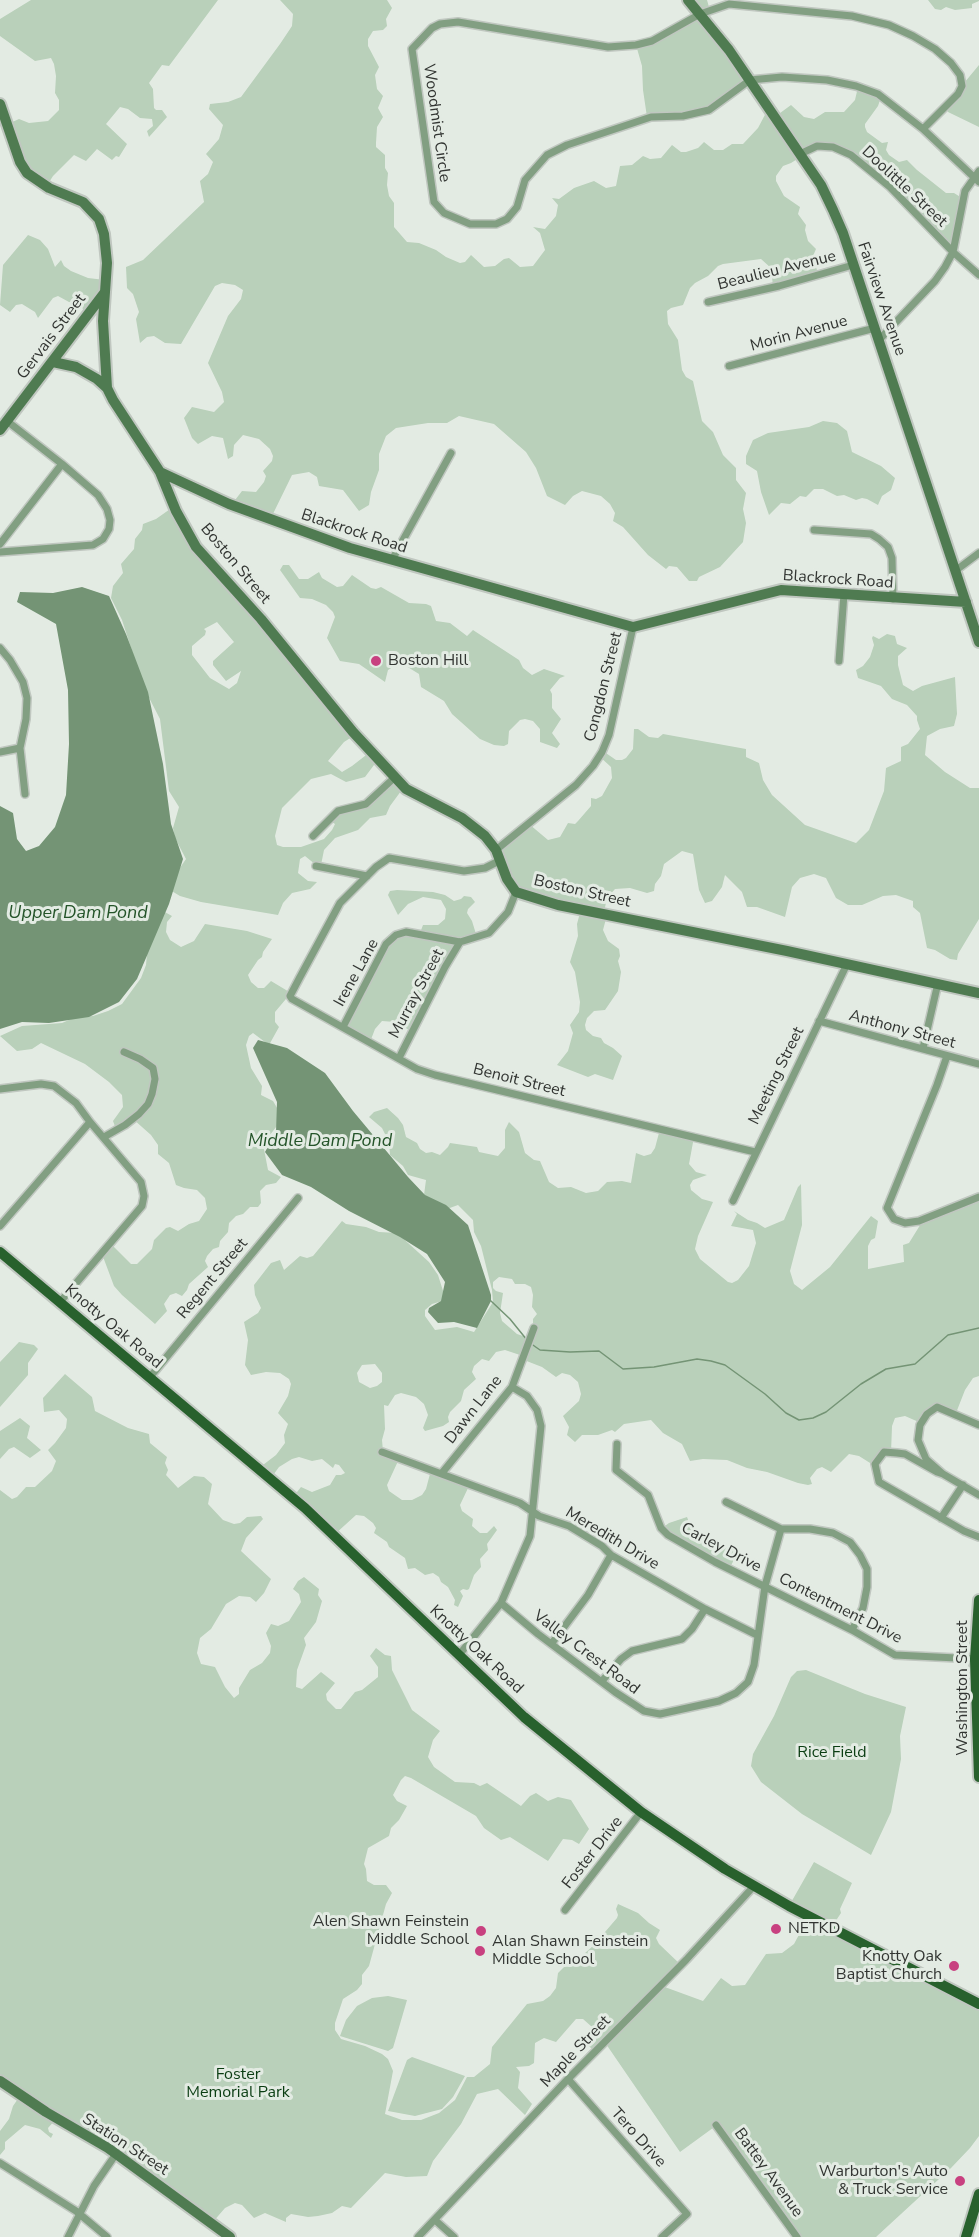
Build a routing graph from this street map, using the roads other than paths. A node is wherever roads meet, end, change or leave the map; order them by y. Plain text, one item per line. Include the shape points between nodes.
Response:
1 (688, 0) edge
2 (700, 14) junction
3 (750, 80) junction
4 (0, 104) edge
5 (923, 129) junction
6 (800, 154) junction
7 (979, 171) edge
8 (976, 180) edge
9 (953, 252) junction
10 (853, 265) junction
11 (979, 275) edge
12 (105, 291) junction
13 (708, 302) dead end
14 (875, 328) junction
15 (879, 340) junction
16 (53, 362) junction
17 (729, 366) dead end
18 (107, 388) junction
19 (3, 426) edge
20 (451, 453) dead end
21 (62, 464) junction
22 (160, 472) junction
23 (814, 530) dead end
24 (0, 544) edge
25 (0, 552) edge
26 (979, 553) edge
27 (392, 560) junction
28 (955, 571) junction
29 (844, 594) junction
30 (893, 599) junction
31 (966, 602) junction
32 (633, 627) junction
33 (979, 642) edge
34 (0, 648) edge
35 (839, 661) dead end
36 (20, 748) junction
37 (0, 752) edge
38 (394, 778) junction
39 (25, 795) dead end
40 (313, 836) dead end
41 (497, 856) junction
42 (316, 866) dead end
43 (367, 876) junction
44 (516, 892) junction
45 (460, 942) junction
46 (847, 964) junction
47 (938, 983) junction
48 (979, 993) edge
49 (819, 1022) junction
50 (343, 1027) junction
51 (923, 1048) junction
52 (124, 1052) dead end
53 (947, 1056) junction
54 (399, 1058) junction
55 (979, 1064) edge
56 (0, 1089) edge
57 (90, 1122) junction
58 (104, 1137) junction
59 (755, 1152) junction
60 (979, 1197) edge
61 (298, 1198) dead end
62 (733, 1201) dead end
63 (0, 1226) edge
64 (0, 1252) edge
65 (60, 1302) junction
66 (534, 1328) dead end
67 (150, 1377) junction
68 (512, 1387) junction
69 (979, 1425) edge
70 (617, 1444) dead end
71 (382, 1452) dead end
72 (442, 1473) junction
73 (943, 1474) junction
74 (963, 1485) junction
75 (979, 1495) edge
76 (726, 1502) dead end
77 (533, 1511) junction
78 (941, 1518) junction
79 (781, 1529) junction
80 (979, 1537) edge
81 (610, 1555) junction
82 (765, 1586) junction
83 (979, 1600) edge
84 (501, 1603) junction
85 (705, 1609) junction
86 (852, 1630) junction
87 (757, 1635) junction
88 (552, 1643) junction
89 (459, 1655) junction
90 (977, 1659) edge
91 (602, 1681) junction
92 (979, 1777) edge
93 (641, 1812) junction
94 (753, 1886) junction
95 (565, 1910) dead end
96 (979, 2004) edge
97 (568, 2079) junction
98 (0, 2081) edge
99 (716, 2125) dead end
100 (116, 2154) junction
101 (0, 2163) edge
102 (978, 2201) edge
103 (80, 2214) junction
104 (435, 2220) junction
105 (967, 2236) edge
106 (68, 2237) edge
107 (106, 2237) edge
108 (230, 2237) edge
109 (418, 2237) edge
110 (454, 2237) edge
111 (663, 2237) edge
112 (797, 2237) edge

1 - 2 street, Fairview Avenue
2 - 3 street, Fairview Avenue
2 - 3 street, Woodmist Circle via 652,41 619,47 458,22 432,28 412,49 434,202 444,213 470,224 496,224 518,207 525,180 547,155 651,117 709,110
2 - 5 street via 729,4 852,16 913,36 952,65 962,86
3 - 5 street via 782,76 856,86 878,94
3 - 6 street, Fairview Avenue
4 - 12 street via 27,173 49,188 83,202 99,219 107,263
5 - 8 street
6 - 9 street, Doolittle Street via 817,146 833,147 851,155 890,187
6 - 10 street, Fairview Avenue via 833,210
7 - 8 street
8 - 9 street via 965,191
9 - 11 street, Doolittle Street
9 - 15 street via 935,281
10 - 13 street, Beaulieu Avenue
10 - 14 street, Fairview Avenue
12 - 16 street, Gervais Street
12 - 18 street
14 - 15 street, Fairview Avenue
14 - 17 street, Morin Avenue
15 - 28 street, Fairview Avenue
16 - 18 street via 76,367
16 - 19 street, Gervais Street
18 - 22 street
19 - 21 street
20 - 27 street
21 - 24 street
21 - 25 street via 98,495 107,508 109,529 103,539 78,547
22 - 27 street, Blackrock Road via 258,515
22 - 38 street, Boston Street via 196,548
23 - 30 street via 871,534 879,539 892,558
26 - 28 street
27 - 32 street, Blackrock Road
28 - 31 street, Fairview Avenue
29 - 30 street, Blackrock Road
29 - 32 street, Blackrock Road via 781,590
29 - 35 street
30 - 31 street, Blackrock Road
31 - 33 street, Fairview Avenue
32 - 41 street, Congdon Street via 602,752 576,785
34 - 36 street via 23,682 27,698
36 - 37 street
36 - 39 street
38 - 40 street via 366,804 338,811
38 - 41 street, Boston Street via 406,789 476,827
41 - 43 street via 485,868 464,871 390,858
41 - 44 street, Boston Street
42 - 43 street
43 - 50 street, Benoit Street via 340,903 290,996
44 - 45 street, Irene Lane via 508,912 489,933
44 - 46 street, Boston Street
45 - 50 street, Irene Lane via 406,932 396,936 386,944
45 - 54 street, Murray Street
46 - 47 street, Boston Street
46 - 49 street, Meeting Street
47 - 48 street, Boston Street
47 - 51 street
49 - 51 street, Anthony Street
49 - 59 street, Meeting Street
50 - 54 street, Benoit Street
51 - 53 street, Anthony Street
52 - 58 street via 153,1068 152,1094 139,1114
53 - 55 street, Anthony Street
53 - 60 street via 887,1208 894,1219 905,1223
54 - 59 street, Benoit Street via 435,1075
56 - 57 street via 54,1086 76,1103
57 - 58 street
57 - 63 street
58 - 65 street via 141,1182 142,1206
59 - 62 street, Meeting Street
61 - 67 street, Regent Street
64 - 65 main road, Knotty Oak Road
65 - 67 main road, Knotty Oak Road
66 - 68 street, Dawn Lane
67 - 89 main road, Knotty Oak Road via 305,1508
68 - 72 street, Dawn Lane
68 - 77 street via 527,1396 537,1410 541,1426
69 - 73 street via 937,1407 927,1414 920,1425 918,1440 926,1459
70 - 82 street, Carley Drive via 616,1470 648,1495 661,1528 668,1535
71 - 72 street, Meredith Drive
72 - 77 street, Meredith Drive
73 - 74 street
73 - 78 street via 897,1453 884,1452 875,1464 879,1482
74 - 75 street
74 - 78 street
76 - 79 street
77 - 81 street, Meredith Drive via 569,1526
77 - 84 street via 530,1536
78 - 80 street
79 - 82 street, Valley Crest Road
79 - 86 street via 833,1533 850,1542 860,1555 867,1569 867,1587 863,1608
81 - 85 street, Meredith Drive
81 - 88 street via 588,1595
82 - 86 street, Contentment Drive
82 - 87 street, Valley Crest Road
83 - 90 main road, Washington Street
84 - 88 street, Valley Crest Road
84 - 89 street
85 - 87 street, Meredith Drive
85 - 91 street via 682,1639 633,1651
86 - 90 street, Contentment Drive via 895,1655
87 - 91 street, Valley Crest Road via 748,1682 736,1694 719,1701 660,1714 644,1711
88 - 91 street, Valley Crest Road
89 - 93 main road, Knotty Oak Road via 554,1743
90 - 92 main road, Washington Street
93 - 94 main road, Knotty Oak Road
93 - 95 street, Foster Drive
94 - 96 main road, Knotty Oak Road
94 - 97 street, Maple Street
97 - 104 street, Maple Street
97 - 111 street, Tero Drive via 687,2214
98 - 100 street, Station Street
99 - 112 street, Battey Avenue
100 - 103 street
100 - 108 street, Station Street
101 - 103 street
102 - 105 main road
103 - 106 street
103 - 107 street
104 - 109 street, Maple Street
104 - 110 street

